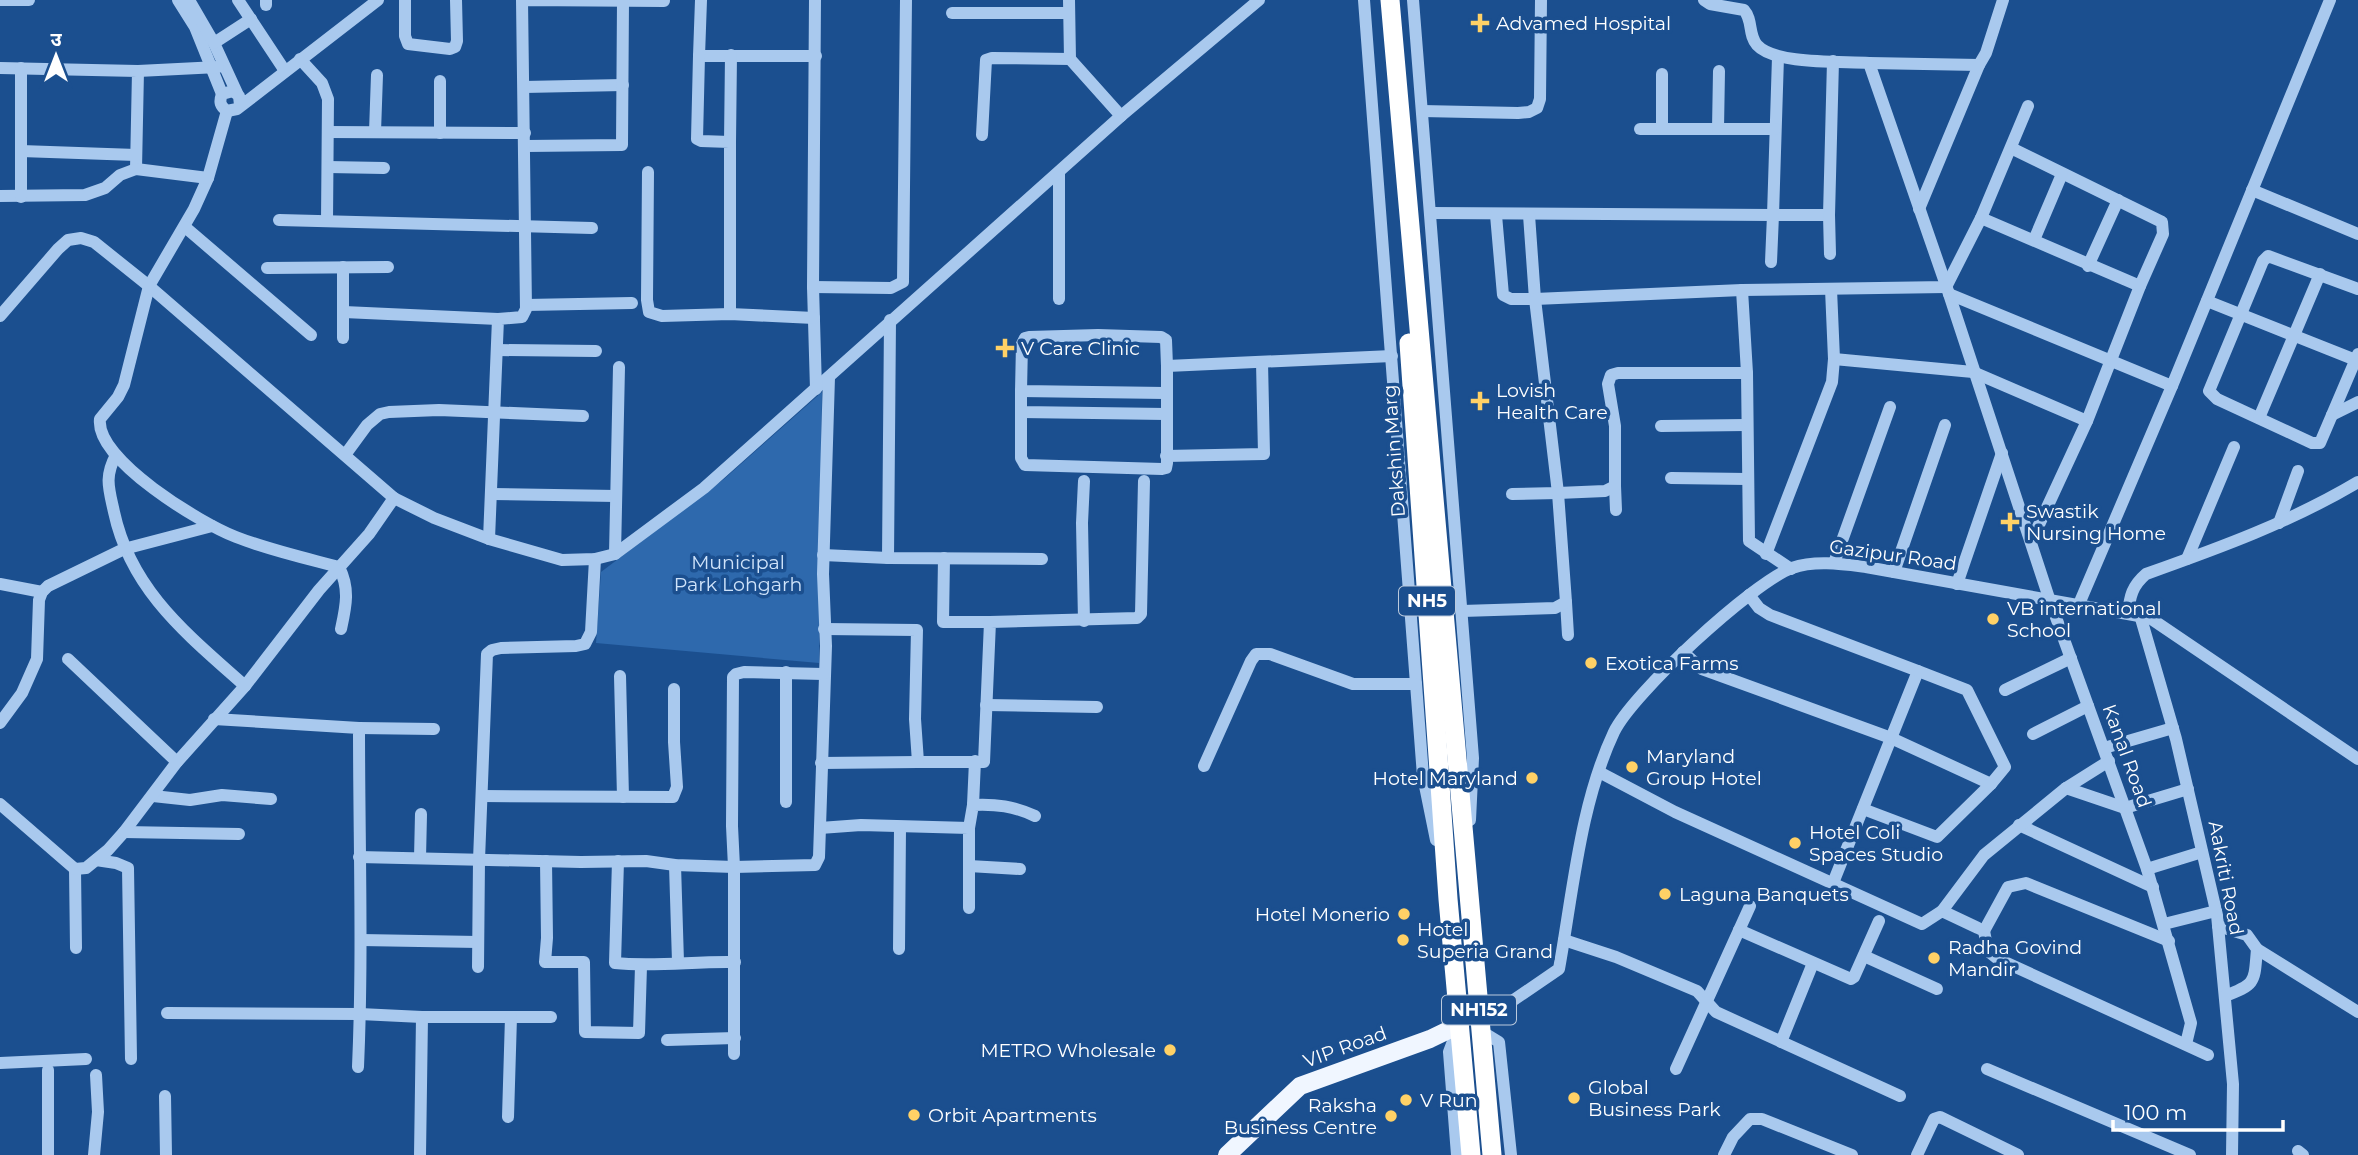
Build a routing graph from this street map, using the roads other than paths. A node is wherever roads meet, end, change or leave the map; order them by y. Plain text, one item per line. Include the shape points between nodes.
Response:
1 (0, 0) edge
2 (29, 0) edge
3 (178, 0) edge
4 (189, 0) edge
5 (238, 0) edge
6 (378, 0) edge
7 (405, 0) edge
8 (456, 0) edge
9 (701, 0) edge
10 (815, 0) edge
11 (906, 0) edge
12 (1364, 0) edge
13 (1377, 0) edge
14 (1391, 0) edge
15 (1413, 0) edge
16 (1541, 0) edge
17 (1704, 0) edge
18 (2003, 0) edge
19 (2330, 0) edge
20 (623, 1) edge
21 (664, 1) edge
22 (1256, 1) edge
23 (1069, 7) edge
24 (952, 13) dead end
25 (251, 19) junction
26 (214, 43) junction
27 (731, 55) junction
28 (699, 56) junction
29 (816, 56) junction
30 (1778, 57) junction
31 (300, 59) junction
32 (1070, 59) junction
33 (1833, 61) junction
34 (1869, 63) junction
35 (1979, 65) junction
36 (218, 67) junction
37 (0, 68) edge
38 (21, 68) junction
39 (138, 71) junction
40 (285, 71) junction
41 (1719, 71) dead end
42 (1662, 74) dead end
43 (377, 75) dead end
44 (440, 81) dead end
45 (623, 85) junction
46 (524, 87) junction
47 (222, 94) junction
48 (238, 99) junction
49 (2028, 106) dead end
50 (227, 111) junction
51 (1422, 111) junction
52 (1121, 116) junction
53 (1640, 129) dead end
54 (1662, 129) junction
55 (1718, 129) junction
56 (1774, 129) junction
57 (328, 132) junction
58 (375, 132) junction
59 (440, 132) junction
60 (982, 135) dead end
61 (526, 140) junction
62 (730, 142) junction
63 (2011, 148) junction
64 (21, 151) junction
65 (136, 162) junction
66 (328, 167) junction
67 (384, 168) dead end
68 (648, 172) dead end
69 (1059, 173) junction
70 (2063, 174) junction
71 (208, 178) junction
72 (2252, 190) junction
73 (0, 196) edge
74 (21, 197) junction
75 (2118, 200) junction
76 (1919, 209) junction
77 (1430, 213) junction
78 (1496, 215) junction
79 (1529, 215) junction
80 (1773, 215) junction
81 (1829, 215) junction
82 (1981, 218) junction
83 (279, 220) dead end
84 (327, 221) junction
85 (185, 227) junction
86 (526, 227) junction
87 (592, 228) dead end
88 (2358, 234) edge
89 (2034, 240) junction
90 (1830, 254) dead end
91 (1771, 262) dead end
92 (2088, 266) junction
93 (343, 267) junction
94 (388, 267) dead end
95 (267, 268) dead end
96 (2320, 274) junction
97 (149, 286) junction
98 (2140, 286) junction
99 (813, 287) junction
100 (1831, 289) junction
101 (2358, 289) edge
102 (1742, 290) junction
103 (1948, 291) junction
104 (1059, 299) dead end
105 (1535, 299) junction
106 (2207, 301) junction
107 (632, 303) dead end
108 (1412, 303) junction
109 (526, 304) junction
110 (344, 313) junction
111 (730, 314) junction
112 (0, 316) edge
113 (2241, 316) junction
114 (498, 318) junction
115 (814, 318) junction
116 (890, 320) junction
117 (311, 335) dead end
118 (2295, 337) junction
119 (343, 338) dead end
120 (496, 350) junction
121 (596, 351) dead end
122 (1392, 356) junction
123 (2357, 358) edge
124 (1834, 359) junction
125 (1262, 362) junction
126 (2112, 362) junction
127 (1167, 366) junction
128 (620, 367) dead end
129 (1973, 372) junction
130 (1746, 373) junction
131 (829, 377) junction
132 (2172, 386) junction
133 (816, 389) junction
134 (1021, 391) junction
135 (1165, 393) junction
136 (2358, 402) edge
137 (1890, 407) dead end
138 (1021, 412) junction
139 (494, 413) junction
140 (1166, 414) junction
141 (2332, 415) junction
142 (583, 416) dead end
143 (2259, 418) junction
144 (2087, 421) junction
145 (1746, 425) junction
146 (1945, 425) dead end
147 (1661, 426) dead end
148 (2234, 447) dead end
149 (2002, 453) junction
150 (116, 455) junction
151 (345, 455) junction
152 (1166, 456) junction
153 (2298, 471) dead end
154 (1671, 478) dead end
155 (1747, 479) junction
156 (1084, 481) dead end
157 (1144, 481) dead end
158 (2358, 482) edge
159 (1615, 486) junction
160 (1558, 493) junction
161 (492, 494) junction
162 (1512, 495) dead end
163 (616, 496) junction
164 (394, 498) junction
165 (1616, 510) dead end
166 (2279, 523) junction
167 (212, 526) junction
168 (489, 539) junction
169 (2031, 542) junction
170 (124, 549) junction
171 (615, 554) junction
172 (1766, 554) junction
173 (823, 555) junction
174 (888, 558) junction
175 (944, 558) junction
176 (595, 559) junction
177 (1042, 559) dead end
178 (2187, 559) junction
179 (1834, 564) junction
180 (339, 568) junction
181 (1791, 569) junction
182 (1894, 572) junction
183 (0, 584) edge
184 (1957, 584) junction
185 (41, 592) junction
186 (1749, 595) junction
187 (2049, 598) junction
188 (1566, 602) junction
189 (2079, 604) junction
190 (1462, 611) junction
191 (2134, 614) junction
192 (990, 621) junction
193 (1084, 621) junction
194 (341, 629) dead end
195 (824, 629) junction
196 (1568, 635) dead end
197 (1683, 652) junction
198 (2071, 658) junction
199 (68, 659) dead end
200 (1918, 671) junction
201 (786, 672) junction
202 (823, 674) junction
203 (620, 676) dead end
204 (1416, 684) junction
205 (244, 686) junction
206 (674, 689) dead end
207 (2005, 690) dead end
208 (986, 705) junction
209 (2088, 706) junction
210 (1097, 707) dead end
211 (214, 719) junction
212 (0, 723) edge
213 (359, 728) junction
214 (2173, 728) junction
215 (434, 729) dead end
216 (2033, 734) dead end
217 (1891, 738) junction
218 (2104, 748) junction
219 (2358, 759) edge
220 (975, 761) junction
221 (2109, 761) junction
222 (177, 762) junction
223 (918, 762) junction
224 (821, 763) junction
225 (1204, 766) dead end
226 (1599, 772) junction
227 (1991, 784) junction
228 (2066, 788) junction
229 (2188, 789) junction
230 (153, 796) junction
231 (482, 796) junction
232 (622, 797) junction
233 (271, 799) dead end
234 (786, 802) dead end
235 (0, 804) edge
236 (973, 805) junction
237 (2125, 808) junction
238 (1863, 809) junction
239 (421, 814) dead end
240 (1035, 816) dead end
241 (2018, 825) junction
242 (820, 828) junction
243 (900, 828) junction
244 (970, 828) junction
245 (124, 832) junction
246 (239, 834) dead end
247 (2202, 852) junction
248 (359, 857) junction
249 (420, 858) junction
250 (96, 860) junction
251 (479, 860) junction
252 (546, 861) junction
253 (618, 861) junction
254 (1467, 864) junction
255 (675, 865) junction
256 (968, 866) junction
257 (734, 867) junction
258 (75, 869) junction
259 (1020, 869) dead end
260 (2147, 869) junction
261 (1833, 883) junction
262 (2152, 887) junction
263 (1448, 899) junction
264 (1751, 906) dead end
265 (969, 908) dead end
266 (1942, 911) junction
267 (2216, 911) junction
268 (1879, 922) dead end
269 (2218, 926) junction
270 (1739, 930) junction
271 (1984, 931) junction
272 (2166, 931) junction
273 (361, 940) junction
274 (1564, 940) junction
275 (478, 942) junction
276 (76, 948) dead end
277 (899, 949) dead end
278 (2257, 949) junction
279 (1864, 956) junction
280 (678, 962) junction
281 (735, 962) junction
282 (1813, 963) junction
283 (640, 965) junction
284 (478, 967) dead end
285 (1937, 989) dead end
286 (2225, 996) junction
287 (1707, 1001) junction
288 (2358, 1012) edge
289 (167, 1013) dead end
290 (360, 1014) junction
291 (422, 1017) junction
292 (511, 1017) junction
293 (551, 1017) dead end
294 (1460, 1026) junction
295 (1480, 1027) junction
296 (735, 1038) junction
297 (667, 1040) dead end
298 (1781, 1042) junction
299 (2186, 1044) junction
300 (734, 1054) dead end
301 (2208, 1055) dead end
302 (86, 1059) dead end
303 (131, 1059) dead end
304 (0, 1063) edge
305 (358, 1067) dead end
306 (1676, 1069) dead end
307 (1987, 1069) dead end
308 (48, 1070) dead end
309 (96, 1075) dead end
310 (165, 1096) dead end
311 (1900, 1096) dead end
312 (508, 1117) dead end
313 (2002, 1152) edge
314 (2234, 1152) edge
315 (48, 1155) edge
316 (94, 1155) edge
317 (166, 1155) edge
318 (420, 1155) edge
319 (1227, 1155) edge
320 (1457, 1155) edge
321 (1471, 1155) edge
322 (1492, 1155) edge
323 (1511, 1155) edge
324 (1724, 1155) edge
325 (1852, 1155) edge
326 (1917, 1155) edge
327 (2018, 1155) edge
328 (2190, 1155) edge

1 - 2 street
3 - 36 street
4 - 26 street
5 - 25 street
6 - 31 street
7 - 8 street via 408,44 450,49 457,41
9 - 28 street
10 - 29 street
11 - 99 street via 903,282 891,288
12 - 122 street, NH152
13 - 108 highway, Dakshin Marg / NH5
14 - 108 highway, NH5
15 - 51 street, NH152
16 - 51 street via 1537,108 1518,113
17 - 30 street via 1744,10 1756,45
18 - 35 street
19 - 72 street
20 - 21 street
20 - 45 street
20 - 46 street via 522,0
22 - 52 street
23 - 24 street
23 - 32 street
25 - 26 street
25 - 40 street
26 - 36 street
27 - 28 street
27 - 29 street
27 - 62 street
28 - 62 street via 696,139
29 - 99 street
30 - 33 street
30 - 56 street
31 - 40 street
31 - 57 street via 326,90
32 - 52 street
32 - 60 street via 986,60
33 - 34 street
33 - 81 street
34 - 35 street
34 - 76 street, Kanal Road
35 - 76 street
36 - 39 street
36 - 47 street
36 - 48 street
37 - 38 street
38 - 39 street
38 - 64 street
39 - 65 street
40 - 48 street
41 - 55 street
42 - 54 street
43 - 58 street
44 - 59 street
45 - 46 street
45 - 61 street via 622,145
46 - 61 street
47 - 48 street via 228,91
47 - 50 street via 221,107
48 - 50 street via 232,111
49 - 63 street
50 - 71 street
51 - 77 street, NH152
52 - 69 street
53 - 54 street
54 - 55 street
55 - 56 street
56 - 80 street
57 - 58 street
57 - 66 street
58 - 59 street
59 - 61 street
61 - 86 street
62 - 111 street
63 - 70 street
63 - 82 street
64 - 65 street
64 - 74 street
65 - 71 street
65 - 74 street via 94,193
66 - 67 street
66 - 84 street
68 - 111 street via 649,312 662,316
69 - 104 street
69 - 116 street
70 - 75 street
70 - 89 street
71 - 85 street
72 - 88 street
72 - 106 street
73 - 74 street
75 - 92 street
75 - 98 street via 2164,226
76 - 103 street, Kanal Road
77 - 78 street
77 - 190 street, NH152
78 - 79 street
78 - 105 street via 1503,295
79 - 80 street
79 - 105 street
80 - 81 street
80 - 91 street
81 - 90 street
82 - 89 street
82 - 103 street
83 - 84 street
84 - 86 street
85 - 97 street
85 - 117 street
86 - 87 street
86 - 109 street
89 - 92 street
92 - 98 street
93 - 94 street
93 - 95 street
93 - 110 street
96 - 101 street
96 - 113 street via 2268,256
96 - 118 street
97 - 112 street via 94,242 68,240
97 - 150 street via 124,385 100,419 101,430
97 - 151 street
98 - 126 street
99 - 115 street
100 - 102 street
100 - 103 street
100 - 124 street
102 - 105 street
102 - 130 street
103 - 126 street
103 - 129 street, Kanal Road
105 - 160 street
106 - 113 street
106 - 132 street
107 - 109 street
108 - 254 highway, NH5
108 - 263 highway, Dakshin Marg / NH5
109 - 114 street via 522,317
110 - 114 street
110 - 119 street
111 - 115 street
113 - 118 street
113 - 143 street via 2209,391
114 - 120 street
115 - 133 street
116 - 131 street
116 - 174 street
118 - 123 street
118 - 143 street
120 - 121 street
120 - 139 street
122 - 125 street
122 - 204 street, NH152
123 - 141 street
124 - 129 street
124 - 172 street via 1828,395
125 - 127 street
125 - 152 street via 1264,454
126 - 132 street
126 - 144 street
127 - 134 street via 1166,340 1161,337 1029,337 1022,344
127 - 135 street
128 - 163 street
129 - 144 street
129 - 149 street, Kanal Road
130 - 145 street
130 - 159 street via 1611,375
131 - 133 street
131 - 173 street
132 - 189 street
133 - 171 street via 704,488
134 - 135 street
134 - 138 street
135 - 140 street
136 - 141 street
137 - 179 street
138 - 140 street
138 - 152 street via 1025,465 1162,469 1166,468
139 - 142 street
139 - 151 street via 380,414
139 - 161 street
140 - 152 street
141 - 143 street via 2320,443
144 - 169 street
145 - 147 street
145 - 155 street
146 - 182 street
148 - 178 street
149 - 169 street, Kanal Road
149 - 184 street
150 - 167 street via 133,473
150 - 170 street via 108,469 108,486
151 - 164 street
153 - 166 street
154 - 155 street
155 - 172 street via 1749,541
156 - 193 street
157 - 193 street via 1141,614 1131,620
158 - 166 street
159 - 160 street via 1605,491
159 - 165 street
160 - 162 street
160 - 188 street
161 - 163 street
161 - 168 street
163 - 171 street
164 - 168 street
164 - 180 street
166 - 178 street
167 - 170 street
167 - 180 street via 240,539
168 - 176 street via 562,559
169 - 187 street, Kanal Road
170 - 185 street
170 - 205 street via 174,622
171 - 176 street
172 - 181 street
173 - 174 street
173 - 195 street
174 - 175 street
175 - 177 street
175 - 192 street via 943,622
176 - 231 street via 591,632 585,644 501,648 487,654
178 - 191 street via 2139,580 2130,594
179 - 181 street, Gazipur Road
179 - 182 street, Gazipur Road
180 - 194 street via 347,586
180 - 205 street
181 - 186 street, Gazipur Road
182 - 184 street, Gazipur Road
183 - 185 street
184 - 187 street, Gazipur Road
185 - 212 street via 37,659 22,693
186 - 197 street, Gazipur Road
186 - 200 street via 1770,615
187 - 189 street, Gazipur Road
187 - 198 street, Kanal Road
188 - 190 street via 1555,608
188 - 196 street
189 - 191 street, Gazipur Road
190 - 254 street, NH152 via 1474,758
191 - 214 street, Aakriti Road
191 - 219 street, Gazipur Road via 2150,618
192 - 193 street
192 - 208 street
195 - 202 street
195 - 223 street via 917,630
197 - 217 street via 1702,668
197 - 226 street, Gazipur Road via 1615,729
198 - 207 street
198 - 209 street, Kanal Road
199 - 222 street
200 - 217 street
200 - 227 street via 1967,690 2006,767
201 - 202 street
201 - 234 street
201 - 257 street via 744,672 733,677
202 - 224 street
203 - 232 street
204 - 225 street via 1353,684 1270,654 1256,654
204 - 263 street, NH152 via 1423,776
205 - 211 street
206 - 232 street via 677,788 673,797
208 - 210 street
208 - 220 street via 984,762
209 - 216 street
209 - 218 street, Kanal Road
211 - 213 street
211 - 222 street
213 - 215 street
213 - 248 street
214 - 218 street
214 - 229 street, Aakriti Road
217 - 227 street
217 - 238 street
218 - 221 street, Kanal Road
220 - 223 street
220 - 236 street
221 - 228 street
221 - 237 street, Kanal Road
222 - 230 street
223 - 224 street
224 - 242 street
226 - 261 street via 1675,812
226 - 274 street, Gazipur Road via 1588,807
227 - 238 street via 1937,837
228 - 237 street
228 - 241 street
229 - 237 street
229 - 247 street, Aakriti Road
230 - 233 street
230 - 245 street
231 - 232 street
231 - 251 street
235 - 258 street
236 - 240 street via 1016,807
236 - 244 street
237 - 260 street, Kanal Road
238 - 261 street
239 - 249 street
241 - 262 street
241 - 266 street via 1984,855
242 - 243 street
242 - 257 street via 820,857 815,864
243 - 244 street
243 - 277 street
244 - 256 street
245 - 246 street
245 - 250 street
247 - 260 street
247 - 267 street, Aakriti Road
248 - 249 street
248 - 273 street
249 - 251 street
250 - 258 street
250 - 303 street via 128,868
251 - 252 street
251 - 275 street
252 - 253 street
252 - 283 street via 545,962 584,962 585,1032 639,1033
253 - 255 street
253 - 283 street via 615,963
254 - 295 highway, NH152
255 - 257 street
255 - 280 street
256 - 259 street
256 - 265 street
257 - 281 street
258 - 276 street
260 - 262 street, Kanal Road
261 - 266 street via 1922,924
262 - 272 street, Kanal Road
263 - 294 highway, NH152
264 - 270 street
266 - 271 street
267 - 269 street, Aakriti Road
267 - 272 street
268 - 279 street
269 - 278 street via 2247,935
269 - 286 street, Aakriti Road
270 - 282 street
270 - 287 street
271 - 272 street via 2005,890 2026,883
271 - 299 street via 1988,951 1998,960
272 - 299 street, Kanal Road via 2191,1023
273 - 275 street
273 - 290 street
274 - 287 street via 1697,991
274 - 295 street, Gazipur Road via 1559,970
275 - 284 street
278 - 286 street via 2253,980 2248,987
278 - 288 street
279 - 282 street via 1851,979
279 - 285 street
280 - 281 street
280 - 283 street
281 - 296 street
282 - 298 street
286 - 314 street, Aakriti Road
287 - 298 street via 1716,1012
287 - 306 street
289 - 290 street
290 - 291 street
290 - 305 street
291 - 292 street
291 - 318 street
292 - 293 street
292 - 312 street
294 - 319 main road, VIP Road via 1300,1086
294 - 320 street via 1449,1052
294 - 321 highway, NH152
295 - 322 highway, NH152
295 - 323 street via 1499,1042
296 - 297 street
296 - 300 street
298 - 311 street
299 - 301 street
302 - 304 street
307 - 328 street
308 - 315 street
309 - 316 street
310 - 317 street
313 - 326 street via 1940,1116 1934,1119
313 - 327 street
324 - 325 street via 1750,1119 1762,1119

